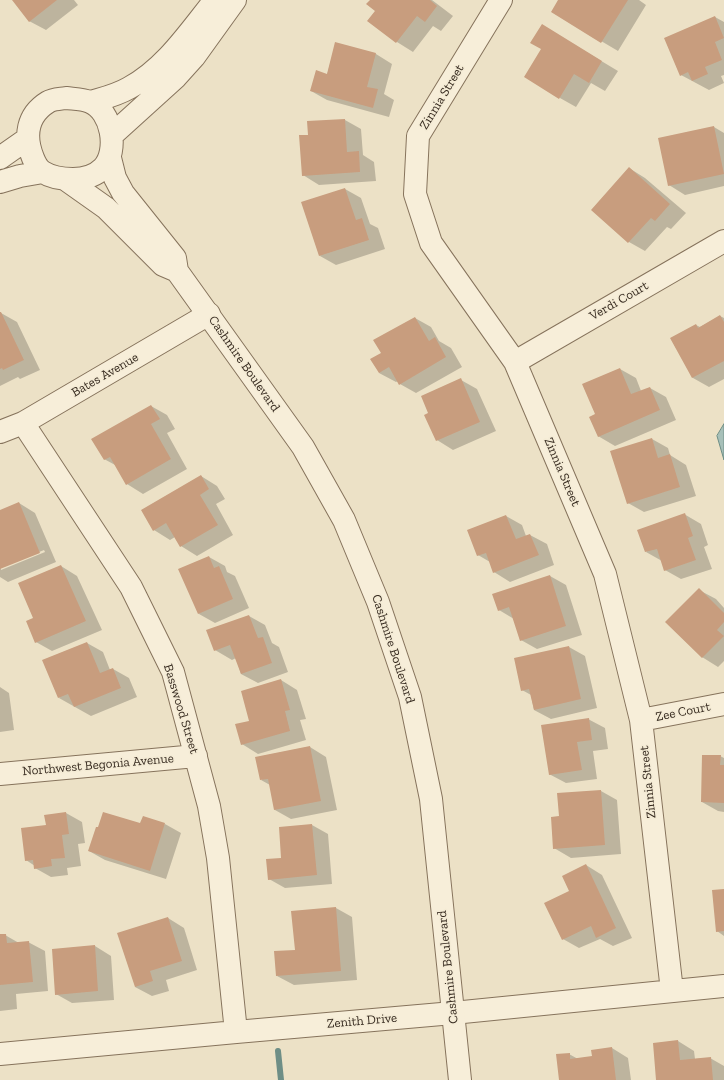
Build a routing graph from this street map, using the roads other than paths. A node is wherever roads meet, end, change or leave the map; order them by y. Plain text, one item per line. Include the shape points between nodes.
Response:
1 (215, 0) edge
2 (235, 0) edge
3 (501, 0) edge
4 (91, 102) junction
5 (112, 135) junction
6 (27, 139) junction
7 (0, 158) edge
8 (110, 158) junction
9 (43, 172) junction
10 (66, 179) junction
11 (0, 182) edge
12 (724, 241) edge
13 (177, 272) junction
14 (208, 314) junction
15 (515, 362) junction
16 (23, 423) junction
17 (0, 432) edge
18 (724, 704) edge
19 (641, 720) junction
20 (196, 756) junction
21 (0, 774) edge
22 (724, 986) edge
23 (672, 991) junction
24 (453, 1013) junction
25 (236, 1032) junction
26 (0, 1054) edge
27 (460, 1080) edge

1 - 4 street via 161,64 130,88
2 - 5 street via 194,57 176,77
3 - 15 street, Zinnia Street via 418,136 415,194 431,243
4 - 5 street via 107,120
4 - 6 street via 66,98 50,101 39,108 28,128
5 - 8 street
6 - 7 street
6 - 9 street via 36,164
8 - 10 street via 103,168 92,176
8 - 13 street, Cashmire Boulevard via 115,178 123,193 175,258
9 - 10 street
9 - 11 street
10 - 13 street, Cashmire Boulevard via 106,208 163,265
12 - 15 street, Verdi Court
13 - 14 street, Cashmire Boulevard
14 - 16 street, Bates Avenue
14 - 24 street, Cashmire Boulevard via 303,447 344,520 378,602 410,697 431,799
15 - 19 street, Zinnia Street via 605,574
16 - 17 street, Bates Avenue
16 - 20 street, Basswood Street via 130,588 173,672
18 - 19 street, Zee Court
19 - 23 street, Zinnia Street
20 - 21 street, Northwest Begonia Avenue
20 - 25 street, Basswood Street via 209,806 218,858
22 - 23 street, Zenith Drive
23 - 24 street, Zenith Drive
24 - 25 street, Zenith Drive
24 - 27 street, Cashmire Boulevard
25 - 26 street, Zenith Drive

